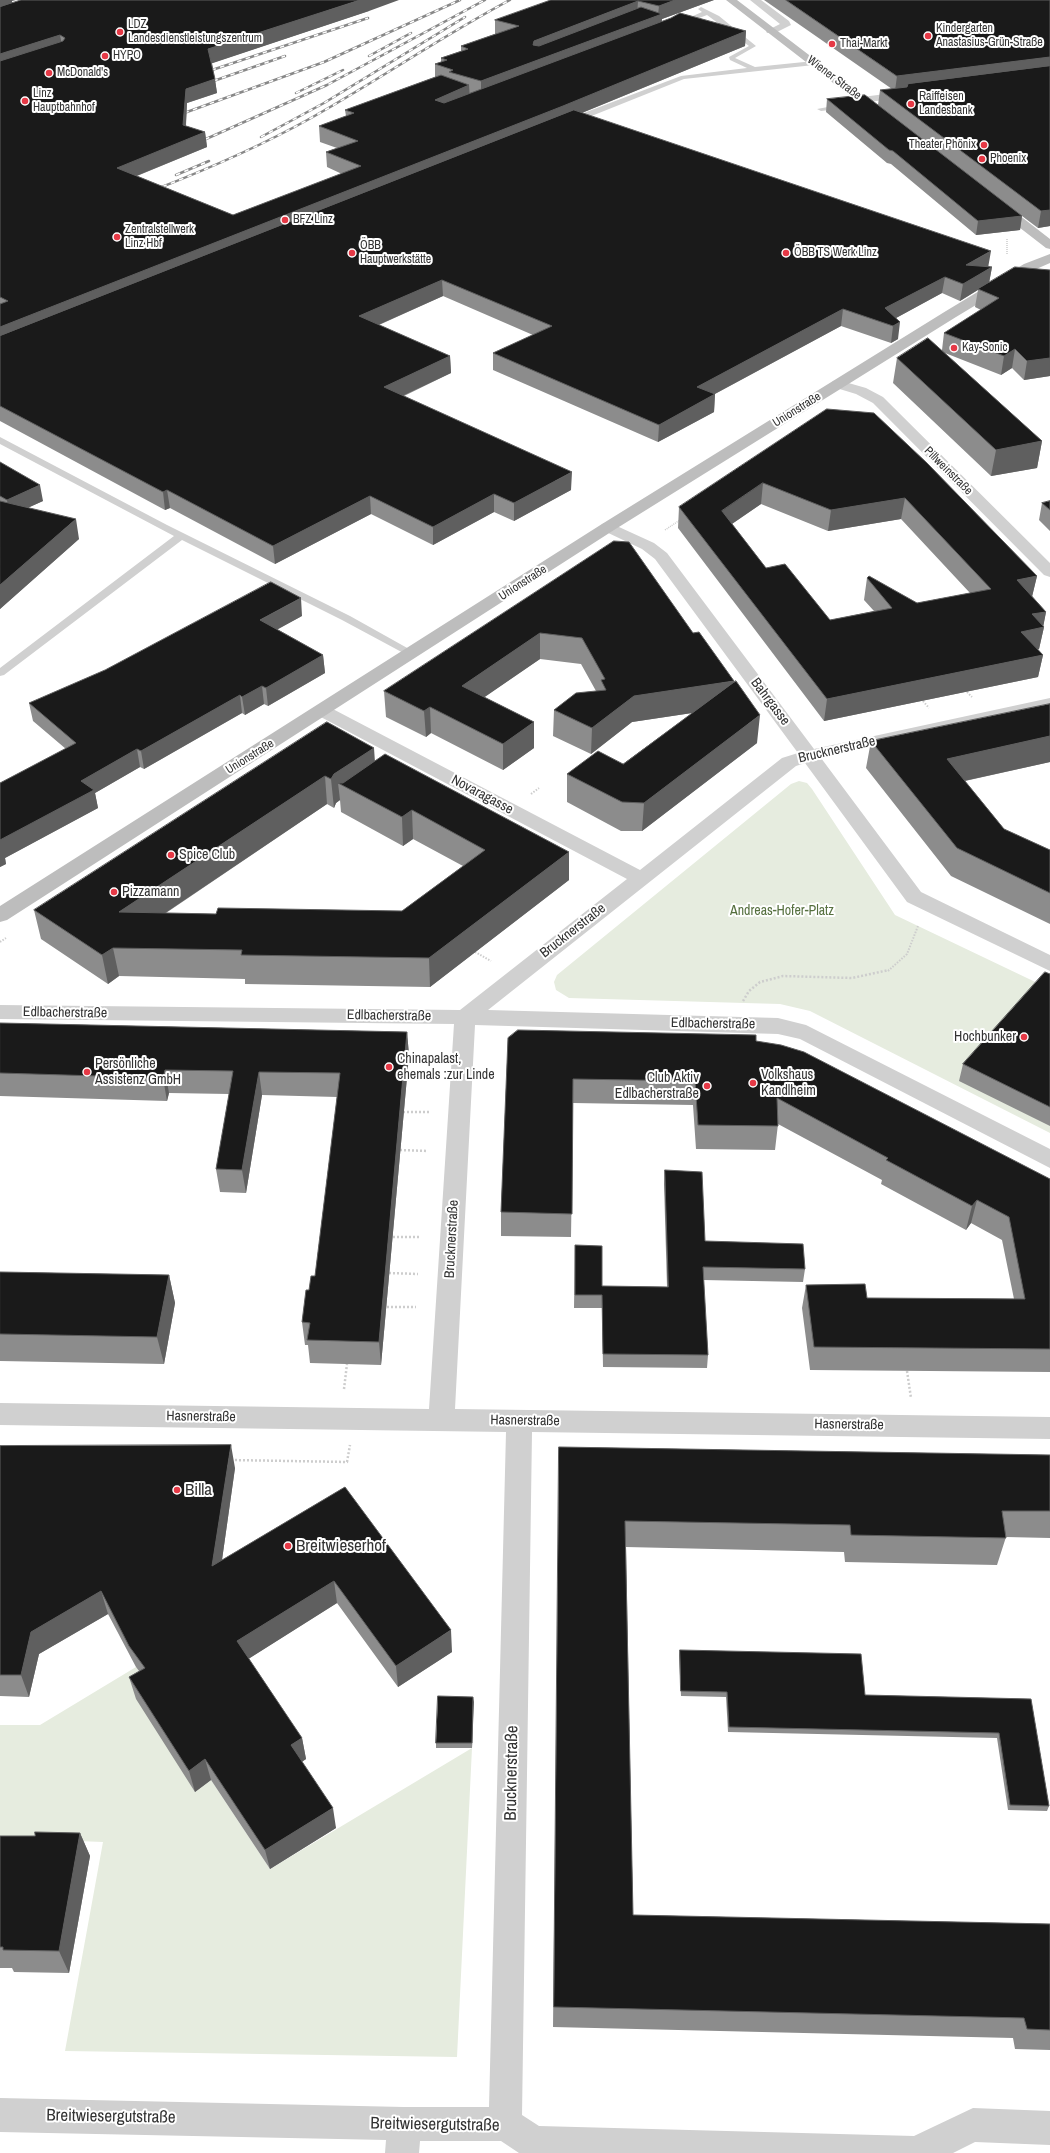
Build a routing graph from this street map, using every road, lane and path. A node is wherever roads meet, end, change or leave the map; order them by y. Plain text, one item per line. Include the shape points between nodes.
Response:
1 (731, 0) edge
2 (768, 0) edge
3 (756, 1) edge
4 (701, 9) dead end
5 (708, 12) junction
6 (670, 27) edge
7 (771, 31) junction
8 (814, 63) junction
9 (756, 69) junction
10 (921, 93) edge
11 (865, 102) junction
12 (821, 109) dead end
13 (890, 122) edge
14 (561, 126) edge
15 (986, 195) edge
16 (1005, 235) edge
17 (1050, 245) edge
18 (1010, 258) dead end
19 (1050, 258) edge
20 (838, 384) junction
21 (0, 440) edge
22 (686, 516) edge
23 (608, 528) junction
24 (662, 532) dead end
25 (181, 536) junction
26 (1050, 572) edge
27 (412, 654) junction
28 (0, 673) edge
29 (1050, 703) edge
30 (323, 711) junction
31 (810, 755) junction
32 (640, 878) junction
33 (0, 915) edge
34 (920, 922) dead end
35 (12, 935) dead end
36 (0, 942) edge
37 (475, 952) edge
38 (491, 961) dead end
39 (1050, 964) edge
40 (740, 1006) dead end
41 (0, 1012) edge
42 (465, 1017) junction
43 (403, 1112) edge
44 (431, 1112) dead end
45 (400, 1150) edge
46 (428, 1152) dead end
47 (1050, 1158) edge
48 (393, 1237) edge
49 (421, 1237) dead end
50 (390, 1273) dead end
51 (418, 1274) dead end
52 (387, 1306) dead end
53 (416, 1307) dead end
54 (347, 1364) edge
55 (907, 1370) edge
56 (344, 1389) dead end
57 (911, 1399) dead end
58 (0, 1414) edge
59 (441, 1420) junction
60 (519, 1421) junction
61 (1050, 1428) edge
62 (350, 1440) dead end
63 (228, 1460) edge
64 (0, 2115) edge
65 (505, 2124) junction
66 (1050, 2128) edge
67 (403, 2139) edge
68 (913, 2153) edge
69 (917, 2153) edge

1 - 7 main road, Wiener Straße
2 - 3 street
3 - 7 street via 786,25
4 - 5 lane
5 - 6 lane
5 - 9 lane via 718,17 753,46 732,57 732,60
7 - 8 main road, Wiener Straße
8 - 9 lane
8 - 11 main road, Wiener Straße
9 - 14 lane via 675,80
10 - 11 street
11 - 12 lane
11 - 13 main road, Wiener Straße
15 - 17 main road
16 - 18 path via 1007,256
19 - 20 main road, Unionstraße via 1029,267
20 - 23 main road, Unionstraße
20 - 26 street, Pillweinstraße via 861,391 878,400
21 - 25 lane
22 - 24 path
23 - 27 main road, Unionstraße
23 - 31 street, Bahrgasse via 648,546 661,556
25 - 27 lane via 346,618
25 - 28 lane
27 - 30 main road, Unionstraße
29 - 31 street, Brucknerstraße
30 - 32 street, Novaragasse via 407,761
30 - 33 main road, Unionstraße
31 - 32 street, Brucknerstraße via 789,762
31 - 39 street, Bahrgasse via 914,897
32 - 42 street, Brucknerstraße
34 - 40 path via 906,954 887,972 852,978 783,976 760,982 748,991
35 - 36 path
37 - 38 path
41 - 42 street, Edlbacherstraße
42 - 47 street, Edlbacherstraße via 778,1026 806,1033
42 - 59 street, Brucknerstraße
43 - 44 path
45 - 46 path
48 - 49 path
50 - 51 path
52 - 53 path
54 - 56 path
55 - 57 path
58 - 59 street, Hasnerstraße
59 - 60 street, Hasnerstraße
60 - 61 street, Hasnerstraße
60 - 65 street, Brucknerstraße
62 - 63 path via 347,1462
64 - 67 street, Breitwiesergutstraße
65 - 67 street, Breitwiesergutstraße
65 - 68 street, Breitwiesergutstraße via 534,2143
66 - 69 street via 973,2125

